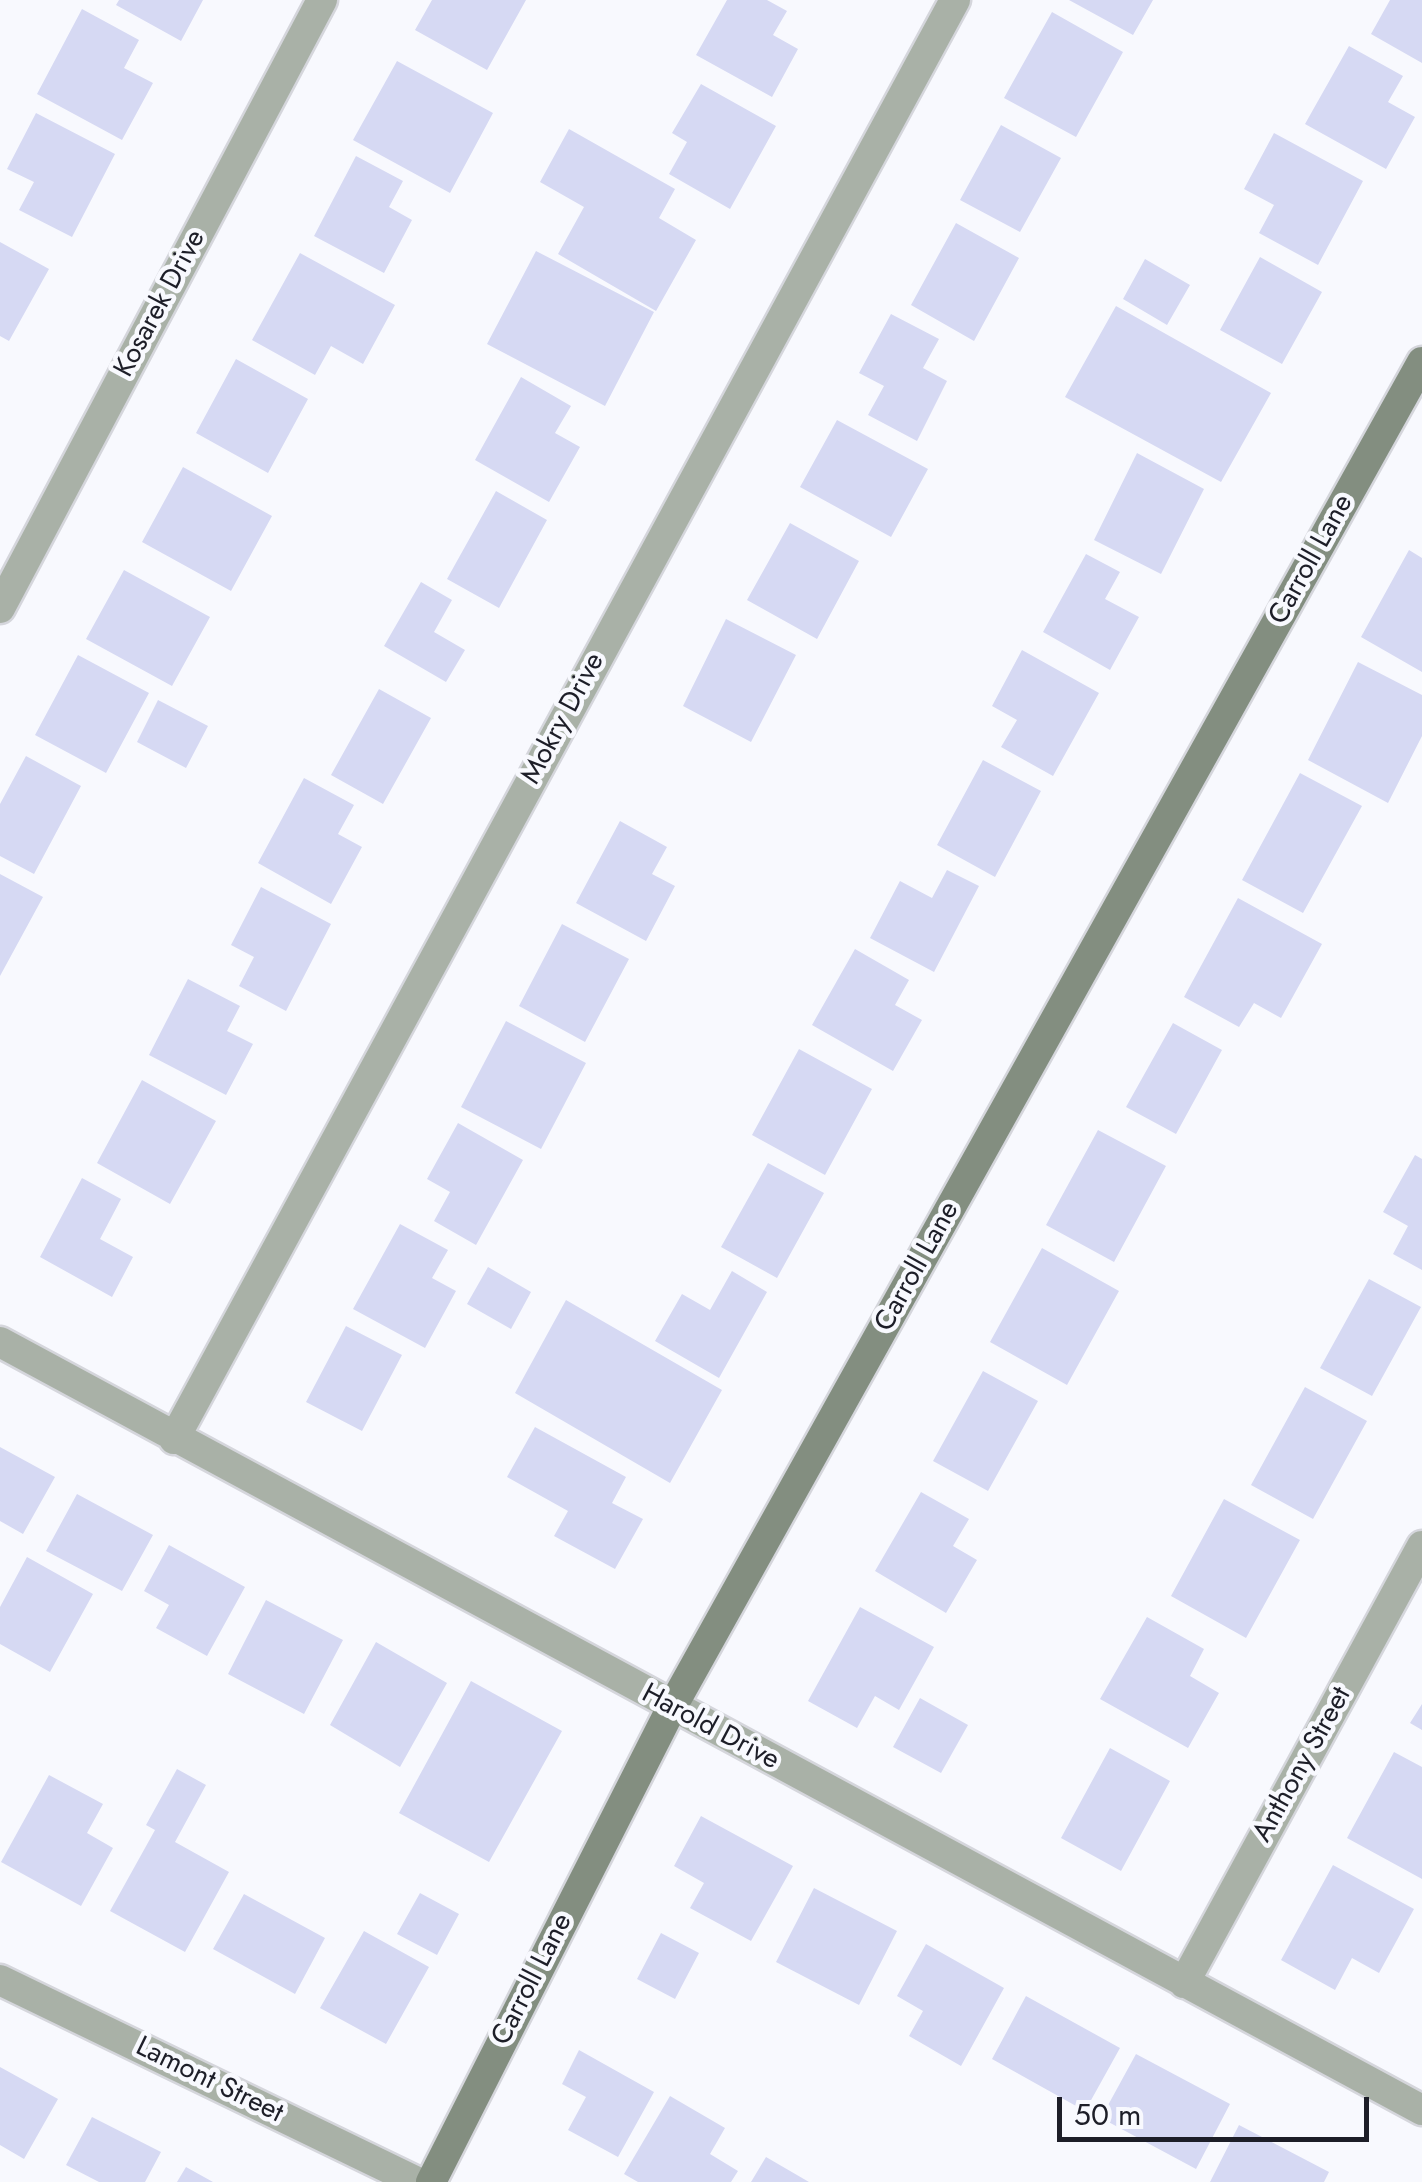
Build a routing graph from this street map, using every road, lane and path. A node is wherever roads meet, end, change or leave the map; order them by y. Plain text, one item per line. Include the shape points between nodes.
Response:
1 (322, 0) edge
2 (955, 0) edge
3 (1422, 362) edge
4 (0, 608) edge
5 (0, 1342) edge
6 (174, 1438) junction
7 (1422, 1546) edge
8 (672, 1708) junction
9 (0, 1980) edge
10 (1184, 1983) junction
11 (1422, 2110) edge
12 (418, 2182) edge
13 (431, 2182) edge

1 - 4 street, Kosarek Drive
2 - 6 street, Mokry Drive
3 - 8 street, Carroll Lane
5 - 6 street, Harold Drive
6 - 8 street, Harold Drive
7 - 10 street, Anthony Street
8 - 10 street, Harold Drive
8 - 13 street, Carroll Lane
9 - 12 street, Lamont Street
10 - 11 street, Harold Drive

